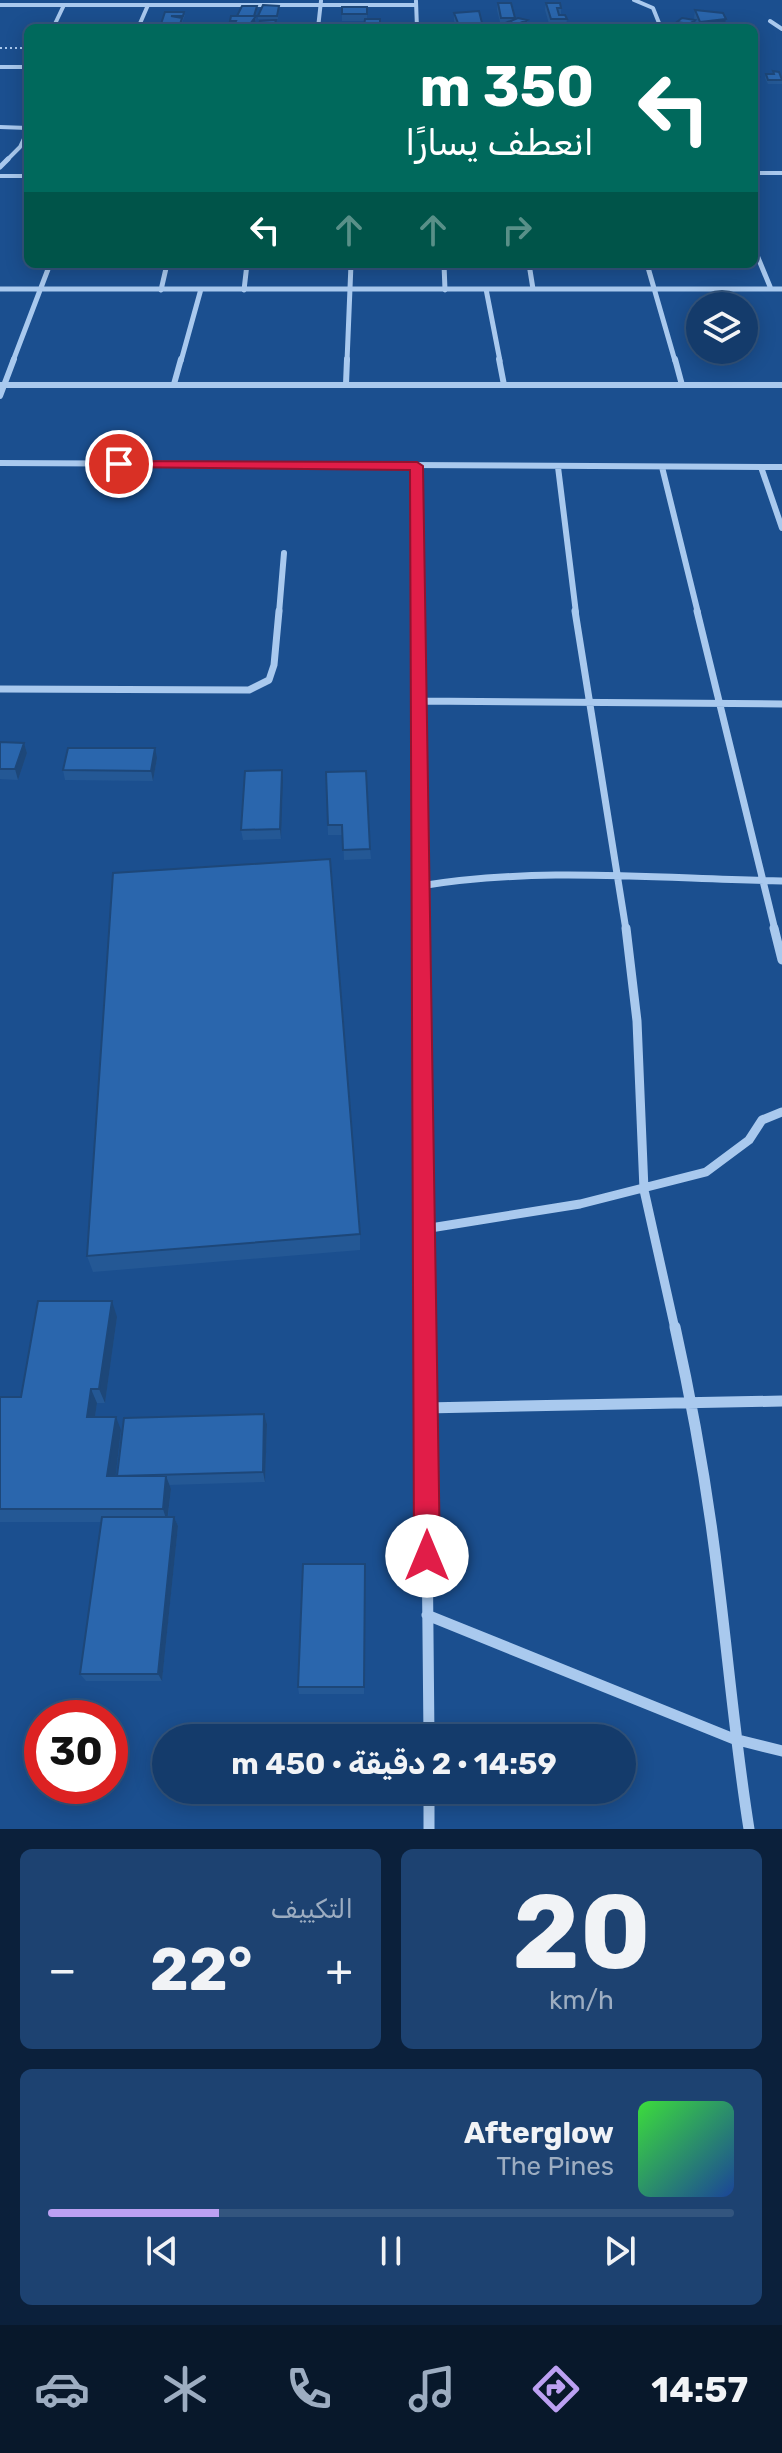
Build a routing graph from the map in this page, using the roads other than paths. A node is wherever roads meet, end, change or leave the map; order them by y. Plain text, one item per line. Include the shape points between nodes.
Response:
1 (634, 0) edge
2 (14, 2) edge
3 (321, 2) edge
4 (416, 2) edge
5 (0, 5) edge
6 (64, 5) junction
7 (148, 5) junction
8 (770, 21) dead end
9 (55, 24) edge
10 (140, 24) edge
11 (318, 24) edge
12 (417, 24) edge
13 (659, 24) edge
14 (782, 29) edge
15 (0, 67) edge
16 (24, 67) edge
17 (0, 127) edge
18 (24, 129) edge
19 (24, 138) edge
20 (0, 167) edge
21 (758, 173) edge
22 (782, 173) edge
23 (0, 176) edge
24 (24, 176) edge
25 (758, 258) edge
26 (49, 268) edge
27 (166, 268) edge
28 (247, 268) edge
29 (351, 268) edge
30 (444, 268) edge
31 (530, 268) edge
32 (648, 268) edge
33 (0, 289) edge
34 (41, 289) junction
35 (201, 289) junction
36 (486, 289) junction
37 (533, 289) junction
38 (655, 289) junction
39 (771, 289) junction
40 (782, 289) edge
41 (161, 290) junction
42 (244, 290) junction
43 (350, 290) junction
44 (445, 290) junction
45 (174, 384) junction
46 (346, 384) junction
47 (2, 385) edge
48 (504, 385) junction
49 (682, 385) junction
50 (782, 385) edge
51 (0, 396) edge
52 (0, 463) edge
53 (417, 466) junction
54 (558, 467) junction
55 (662, 467) junction
56 (761, 467) junction
57 (782, 467) edge
58 (782, 528) edge
59 (284, 553) dead end
60 (0, 689) edge
61 (419, 701) junction
62 (592, 703) junction
63 (720, 704) junction
64 (782, 704) edge
65 (620, 876) junction
66 (763, 881) junction
67 (782, 881) edge
68 (420, 886) junction
69 (782, 960) edge
70 (782, 1112) edge
71 (644, 1190) junction
72 (424, 1229) junction
73 (782, 1401) edge
74 (692, 1403) junction
75 (425, 1408) junction
76 (427, 1615) junction
77 (429, 1724) edge
78 (734, 1739) junction
79 (782, 1751) edge
80 (429, 1804) edge
81 (429, 1829) edge
82 (749, 1829) edge

1 - 13 street via 653,8
2 - 5 street
2 - 6 street
3 - 4 street
3 - 7 street
3 - 11 street
4 - 12 street
6 - 7 street
6 - 9 street
7 - 10 street
8 - 14 street
15 - 16 street
17 - 18 street
19 - 20 street
21 - 22 street
23 - 24 street
25 - 39 street
26 - 34 street
27 - 41 street
28 - 42 street
29 - 43 street
30 - 44 street
31 - 37 street
32 - 38 street
33 - 34 street
34 - 41 street
34 - 47 street
35 - 41 street
35 - 42 street
35 - 45 street
36 - 37 street
36 - 44 street
36 - 48 street
37 - 38 street
38 - 39 street
38 - 49 street
39 - 40 street
42 - 43 street
43 - 44 street
43 - 46 street
45 - 46 street
45 - 47 street
46 - 48 street
47 - 51 street
48 - 49 street
49 - 50 street
52 - 53 street
53 - 54 street
53 - 61 street
54 - 55 street
54 - 62 street via 580,649
55 - 56 street
55 - 63 street
56 - 57 street
56 - 58 street
59 - 60 street via 274,665 269,680 249,690
61 - 62 street
61 - 68 street
62 - 63 street
62 - 65 street
63 - 64 street
63 - 66 street
65 - 66 street
65 - 68 street via 488,876
65 - 71 street via 637,1021
66 - 67 street
66 - 69 street
68 - 72 street
70 - 71 street via 762,1120 749,1140 706,1172
71 - 72 street
71 - 74 street
72 - 75 street
73 - 74 street
74 - 75 street
74 - 78 street via 719,1585
75 - 76 street
76 - 77 street
76 - 78 street
78 - 79 street
78 - 82 street
80 - 81 street

